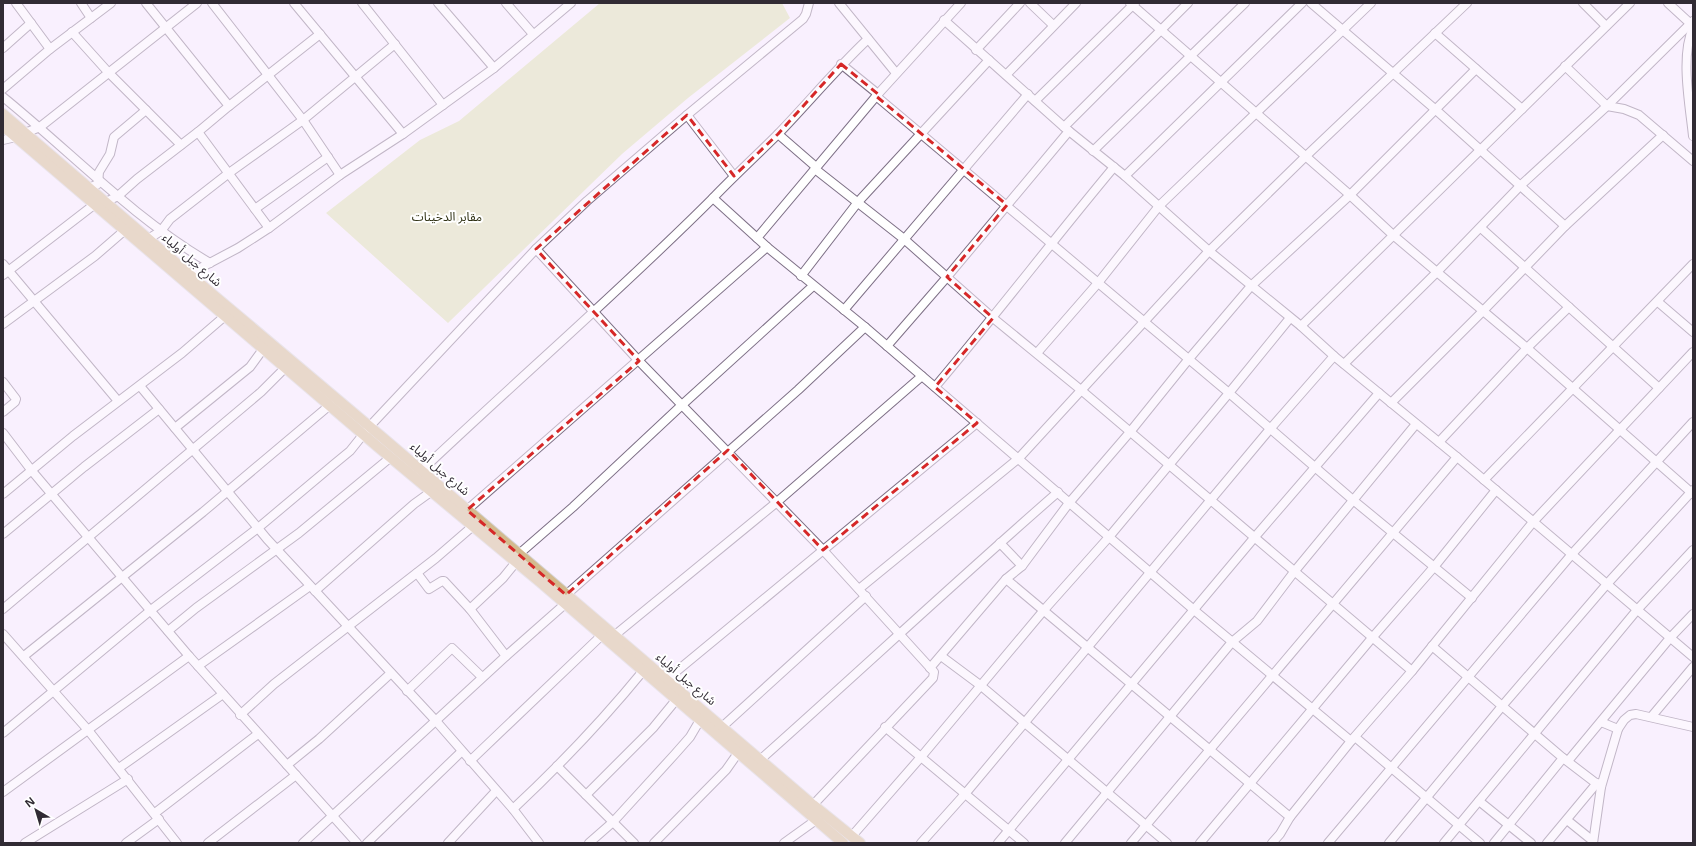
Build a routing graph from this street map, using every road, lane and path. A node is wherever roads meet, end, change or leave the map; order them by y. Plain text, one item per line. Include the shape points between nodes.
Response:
1 (16, 3) edge
2 (80, 3) edge
3 (111, 3) edge
4 (146, 3) edge
5 (197, 3) edge
6 (212, 3) edge
7 (294, 3) edge
8 (362, 3) edge
9 (438, 3) edge
10 (506, 3) edge
11 (570, 3) edge
12 (809, 3) edge
13 (840, 3) edge
14 (961, 3) edge
15 (1020, 3) edge
16 (1030, 3) edge
17 (1076, 3) edge
18 (1188, 3) edge
19 (1245, 3) edge
20 (1302, 3) edge
21 (1371, 3) edge
22 (1467, 3) edge
23 (1583, 3) edge
24 (1630, 3) edge
25 (1668, 3) edge
26 (1133, 4) edge
27 (1313, 4) edge
28 (92, 18) junction
29 (944, 20) junction
30 (31, 23) junction
31 (1053, 25) junction
32 (1692, 25) edge
33 (1606, 26) junction
34 (166, 27) junction
35 (1160, 30) junction
36 (1343, 30) junction
37 (72, 32) junction
38 (1436, 33) junction
39 (320, 34) junction
40 (533, 34) junction
41 (868, 39) junction
42 (395, 44) junction
43 (3, 48) edge
44 (50, 49) junction
45 (976, 50) junction
46 (1190, 56) junction
47 (989, 60) junction
48 (841, 64) junction
49 (1565, 66) junction
50 (494, 68) junction
51 (1476, 69) junction
52 (108, 72) junction
53 (896, 73) junction
54 (1393, 74) junction
55 (270, 75) junction
56 (1006, 75) junction
57 (356, 76) junction
58 (1220, 83) junction
59 (3, 89) edge
60 (1028, 94) junction
61 (877, 95) junction
62 (3, 97) edge
63 (1035, 101) junction
64 (443, 104) junction
65 (229, 106) junction
66 (1608, 106) junction
67 (1522, 109) junction
68 (146, 110) junction
69 (1436, 110) junction
70 (3, 114) edge
71 (1256, 114) junction
72 (687, 115) junction
73 (303, 120) junction
74 (3, 126) edge
75 (40, 127) junction
76 (1066, 129) junction
77 (198, 132) junction
78 (403, 134) junction
79 (778, 134) junction
80 (920, 134) junction
81 (20, 135) junction
82 (1663, 135) junction
83 (1693, 136) edge
84 (3, 140) edge
85 (181, 146) junction
86 (1093, 151) junction
87 (1480, 151) junction
88 (328, 157) junction
89 (1305, 157) junction
90 (1693, 162) edge
91 (1114, 167) junction
92 (816, 168) junction
93 (962, 169) junction
94 (229, 173) junction
95 (340, 176) junction
96 (734, 176) junction
97 (1125, 176) junction
98 (98, 181) junction
99 (1520, 186) junction
100 (89, 188) junction
101 (1350, 195) junction
102 (118, 196) junction
103 (713, 198) junction
104 (106, 202) junction
105 (858, 202) junction
106 (95, 204) junction
107 (1007, 205) junction
108 (1159, 206) junction
109 (255, 209) junction
110 (1565, 226) junction
111 (269, 228) junction
112 (1481, 228) junction
113 (125, 230) junction
114 (161, 232) junction
115 (1393, 235) junction
116 (757, 238) junction
117 (148, 239) junction
118 (904, 239) junction
119 (1050, 244) junction
120 (767, 248) junction
121 (536, 249) junction
122 (1209, 251) junction
123 (210, 263) junction
124 (3, 264) edge
125 (1693, 264) edge
126 (1525, 267) junction
127 (1437, 272) junction
128 (6, 273) edge
129 (801, 276) junction
130 (186, 277) junction
131 (947, 277) junction
132 (1098, 283) junction
133 (813, 286) junction
134 (1251, 286) junction
135 (34, 300) junction
136 (1658, 302) junction
137 (1569, 307) junction
138 (844, 310) junction
139 (1483, 311) junction
140 (594, 312) junction
141 (225, 316) junction
142 (993, 318) junction
143 (1290, 318) junction
144 (1144, 322) junction
145 (3, 324) edge
146 (1301, 326) junction
147 (865, 327) junction
148 (1693, 332) edge
149 (266, 345) junction
150 (887, 346) junction
151 (1612, 346) junction
152 (1527, 348) junction
153 (1693, 352) edge
154 (1037, 353) junction
155 (1334, 356) junction
156 (1188, 360) junction
157 (639, 361) junction
158 (1344, 364) junction
159 (286, 367) junction
160 (922, 376) junction
161 (3, 382) edge
162 (140, 386) junction
163 (935, 387) junction
164 (1572, 387) junction
165 (1659, 388) junction
166 (1081, 390) junction
167 (1229, 393) junction
168 (1379, 394) junction
169 (118, 402) junction
170 (1391, 402) junction
171 (683, 404) junction
172 (330, 405) junction
173 (159, 409) junction
174 (3, 412) edge
175 (1693, 422) edge
176 (977, 423) junction
177 (1416, 424) junction
178 (175, 428) junction
179 (1270, 429) junction
180 (366, 430) junction
181 (1620, 430) junction
182 (1130, 432) junction
183 (3, 433) edge
184 (1439, 442) junction
185 (192, 448) junction
186 (728, 450) junction
187 (391, 457) junction
188 (1457, 457) junction
189 (1019, 458) junction
190 (1656, 461) junction
191 (1169, 466) junction
192 (1314, 467) junction
193 (32, 471) junction
194 (421, 471) junction
195 (1484, 480) junction
196 (1496, 490) junction
197 (228, 491) junction
198 (432, 491) junction
199 (1058, 492) junction
200 (1692, 492) edge
201 (3, 494) edge
202 (52, 494) junction
203 (1353, 500) junction
204 (1210, 501) junction
205 (778, 502) junction
206 (1069, 503) junction
207 (467, 510) junction
208 (1533, 522) junction
209 (473, 526) junction
210 (258, 528) junction
211 (1393, 532) junction
212 (3, 534) edge
213 (89, 537) junction
214 (1109, 537) junction
215 (1254, 538) junction
216 (1000, 543) junction
217 (277, 550) junction
218 (823, 550) junction
219 (1693, 550) edge
220 (1572, 554) junction
221 (517, 558) junction
222 (1022, 566) junction
223 (1434, 567) junction
224 (1149, 572) junction
225 (1294, 572) junction
226 (417, 573) junction
227 (122, 577) junction
228 (1006, 580) junction
229 (1608, 584) junction
230 (313, 589) junction
231 (859, 589) junction
232 (866, 596) junction
233 (1472, 598) junction
234 (565, 599) junction
235 (1332, 605) junction
236 (3, 609) edge
237 (470, 609) junction
238 (151, 610) junction
239 (1044, 610) junction
240 (1194, 610) junction
241 (1638, 610) junction
242 (1693, 614) edge
243 (348, 627) junction
244 (168, 631) junction
245 (3, 634) edge
246 (901, 634) junction
247 (615, 635) junction
248 (601, 636) junction
249 (1372, 638) junction
250 (1670, 638) junction
251 (1232, 642) junction
252 (1432, 646) junction
253 (1086, 647) junction
254 (630, 654) junction
255 (24, 656) junction
256 (189, 656) junction
257 (506, 656) junction
258 (941, 656) junction
259 (1693, 657) edge
260 (198, 666) junction
261 (1693, 667) edge
262 (930, 668) junction
263 (642, 671) junction
264 (1412, 671) junction
265 (391, 673) junction
266 (1272, 675) junction
267 (1469, 676) junction
268 (482, 678) junction
269 (666, 680) junction
270 (1132, 684) junction
271 (980, 685) junction
272 (54, 690) junction
273 (407, 691) junction
274 (223, 694) junction
275 (676, 700) junction
276 (1503, 705) junction
277 (1312, 709) junction
278 (240, 715) junction
279 (1652, 716) junction
280 (1170, 717) junction
281 (700, 720) junction
282 (436, 721) junction
283 (1602, 722) junction
284 (1025, 723) junction
285 (722, 727) junction
286 (885, 727) junction
287 (1693, 727) edge
288 (1618, 729) junction
289 (88, 730) junction
290 (3, 733) edge
291 (1535, 733) junction
292 (258, 734) junction
293 (1353, 739) junction
294 (1210, 750) junction
295 (461, 752) junction
296 (738, 753) junction
297 (920, 757) junction
298 (760, 760) junction
299 (1069, 760) junction
300 (1566, 760) junction
301 (470, 761) junction
302 (287, 765) junction
303 (557, 766) junction
304 (1392, 767) junction
305 (119, 768) junction
306 (296, 775) junction
307 (128, 779) junction
308 (1250, 783) junction
309 (1599, 785) junction
310 (4, 791) edge
311 (496, 791) junction
312 (965, 794) junction
313 (1107, 794) junction
314 (586, 795) junction
315 (1428, 797) junction
316 (1479, 801) junction
317 (813, 805) junction
318 (513, 809) junction
319 (157, 816) junction
320 (332, 816) junction
321 (1290, 817) junction
322 (816, 820) junction
323 (1567, 820) junction
324 (613, 822) junction
325 (1459, 825) junction
326 (1509, 825) junction
327 (1146, 826) junction
328 (1009, 831) junction
329 (852, 836) junction
330 (537, 842) edge
331 (1593, 842) edge
332 (25, 843) edge
333 (126, 843) edge
334 (177, 843) edge
335 (208, 843) edge
336 (302, 843) edge
337 (357, 843) edge
338 (367, 843) edge
339 (448, 843) edge
340 (589, 843) edge
341 (634, 843) edge
342 (654, 843) edge
343 (784, 843) edge
344 (843, 843) edge
345 (860, 843) edge
346 (921, 843) edge
347 (998, 843) edge
348 (1024, 843) edge
349 (1065, 843) edge
350 (1132, 843) edge
351 (1167, 843) edge
352 (1200, 843) edge
353 (1272, 843) edge
354 (1328, 843) edge
355 (1389, 843) edge
356 (1444, 843) edge
357 (1480, 843) edge
358 (1494, 843) edge
359 (1531, 843) edge
360 (1547, 843) edge

1 - 30 street
2 - 28 street
3 - 28 street
4 - 34 street
5 - 34 street
6 - 55 street
7 - 39 street
8 - 42 street
9 - 50 street
10 - 40 street
11 - 40 street
12 - 72 street via 803,19
13 - 41 street
14 - 29 street
15 - 45 street
16 - 31 street
17 - 31 street
18 - 35 street
19 - 46 street
20 - 58 street
21 - 36 street
22 - 38 street
23 - 33 street
24 - 33 street
25 - 32 street
26 - 35 street
26 - 63 street
27 - 36 street
28 - 37 street
29 - 45 street
29 - 53 street
30 - 43 street
30 - 44 street
31 - 56 street
32 - 66 street
32 - 83 street via 1686,53
33 - 49 street
34 - 52 street
34 - 65 street
35 - 46 street
35 - 76 street
36 - 54 street
36 - 71 street
37 - 44 street
37 - 52 street
38 - 51 street
38 - 54 street
39 - 55 street
39 - 57 street
40 - 50 street
41 - 48 street
41 - 53 street
42 - 57 street
42 - 64 street
44 - 59 street
45 - 47 street
46 - 58 street
46 - 86 street
47 - 56 street
47 - 80 street
48 - 61 street
48 - 79 street
49 - 66 street
49 - 67 street
50 - 64 street
51 - 67 street
51 - 69 street
52 - 68 street
52 - 75 street
53 - 61 street
54 - 69 street
54 - 89 street
55 - 65 street
55 - 73 street
56 - 60 street
57 - 73 street
57 - 78 street
58 - 71 street
58 - 97 street
60 - 63 street
60 - 93 street
61 - 80 street
61 - 92 street
62 - 75 street
63 - 76 street
64 - 78 street
65 - 77 street
66 - 82 street via 1639,115
66 - 99 street
67 - 87 street
68 - 85 street
68 - 98 street via 114,137 110,154 99,172
69 - 87 street
69 - 101 street
70 - 81 main road, شارع جبل أولياء
71 - 89 street
71 - 108 street
72 - 96 street
72 - 121 street via 587,201
73 - 88 street
73 - 94 street
74 - 81 main road, شارع جبل أولياء
75 - 81 street
75 - 98 street
76 - 86 street
76 - 107 street
77 - 85 street
77 - 94 street
78 - 95 street
79 - 92 street
79 - 96 street
80 - 93 street
80 - 105 street
81 - 84 street
81 - 100 main road, شارع جبل أولياء
81 - 106 main road, شارع جبل أولياء
82 - 90 street
82 - 110 street
85 - 102 street
86 - 91 street
87 - 99 street
87 - 115 street
88 - 95 street
88 - 109 street
89 - 101 street
89 - 122 street
91 - 97 street
91 - 119 street
92 - 105 street
92 - 116 street
93 - 107 street
93 - 118 street
94 - 109 street
94 - 114 street via 170,219
95 - 111 street
96 - 103 street
97 - 108 street
98 - 100 street via 98,184
98 - 102 street
99 - 110 street
99 - 112 street
100 - 104 main road, شارع جبل أولياء
101 - 115 street
101 - 134 street
102 - 104 street
102 - 114 street
103 - 116 street
103 - 140 street
104 - 117 main road, شارع جبل أولياء
105 - 118 street
105 - 129 street
106 - 113 main road, شارع جبل أولياء
106 - 128 street
107 - 119 street
107 - 131 street
108 - 122 street
108 - 132 street
109 - 111 street
110 - 126 street
111 - 123 street
112 - 126 street
112 - 127 street
113 - 130 main road, شارع جبل أولياء
113 - 135 street via 95,256
114 - 117 street
114 - 123 street
115 - 127 street
115 - 146 street
116 - 120 street
117 - 130 main road, شارع جبل أولياء
118 - 131 street
118 - 138 street
119 - 132 street
119 - 142 street
120 - 129 street
120 - 157 street
121 - 140 street
121 - 180 street
122 - 134 street
122 - 144 street
123 - 130 street
124 - 128 street
125 - 136 street
126 - 137 street
126 - 139 street
127 - 139 street
127 - 158 street
128 - 135 street
129 - 133 street
130 - 141 main road, شارع جبل أولياء
130 - 149 main road, شارع جبل أولياء
131 - 142 street
131 - 150 street
132 - 144 street
132 - 154 street
133 - 138 street
133 - 171 street
134 - 143 street
134 - 156 street
135 - 145 street
135 - 169 street
136 - 148 street
136 - 151 street
137 - 151 street
137 - 152 street
138 - 147 street
139 - 152 street
139 - 170 street
140 - 157 street
140 - 194 street
141 - 149 main road, شارع جبل أولياء
141 - 162 street
142 - 154 street
142 - 163 street
143 - 146 street
143 - 167 street
144 - 156 street
144 - 166 street
146 - 155 street
147 - 150 street
147 - 186 street via 798,390
149 - 159 main road, شارع جبل أولياء
149 - 178 street via 250,367
149 - 180 main road, شارع جبل أولياء
150 - 160 street
151 - 164 street
151 - 165 street
152 - 164 street
152 - 184 street
153 - 165 street
154 - 166 street
155 - 158 street
155 - 179 street
156 - 167 street
156 - 182 street
157 - 171 street
157 - 207 street
158 - 168 street
159 - 172 main road, شارع جبل أولياء
159 - 185 street via 261,392
160 - 163 street
160 - 205 street
161 - 174 street via 16,399
162 - 169 street
162 - 173 street
163 - 176 street
164 - 181 street
164 - 195 street
165 - 181 street
166 - 182 street
166 - 189 street
167 - 179 street
167 - 191 street
168 - 170 street
168 - 192 street
169 - 193 street
170 - 177 street
171 - 186 street
171 - 221 street
172 - 180 main road, شارع جبل أولياء
172 - 197 street
173 - 178 street
173 - 202 street
175 - 190 street
176 - 189 street
176 - 218 street
177 - 184 street
177 - 203 street
178 - 185 street
179 - 192 street
179 - 204 street
180 - 187 main road, شارع جبل أولياء
180 - 194 main road, شارع جبل أولياء
180 - 210 street via 350,450
181 - 190 street
181 - 208 street
182 - 191 street
182 - 206 street
183 - 193 street
184 - 188 street
185 - 197 street
185 - 213 street
186 - 205 street
186 - 234 street
187 - 198 main road, شارع جبل أولياء
187 - 217 street
188 - 195 street
188 - 211 street
189 - 199 street
189 - 231 street
190 - 200 street
190 - 220 street
191 - 204 street
191 - 214 street
192 - 203 street
192 - 215 street
193 - 201 street
193 - 202 street
194 - 207 main road, شارع جبل أولياء
195 - 196 street
196 - 208 street
196 - 223 street
197 - 210 street
197 - 227 street
198 - 209 main road, شارع جبل أولياء
198 - 230 street
199 - 206 street
199 - 216 street
200 - 229 street
202 - 212 street
202 - 213 street
203 - 211 street
203 - 225 street
204 - 215 street
204 - 224 street
205 - 218 street
205 - 247 street
206 - 214 street
206 - 222 street
207 - 221 main road, شارع جبل أولياء
208 - 220 street
208 - 233 street
209 - 221 main road, شارع جبل أولياء
209 - 226 street
210 - 217 street
210 - 238 street
211 - 223 street
211 - 235 street
213 - 227 street
213 - 236 street
214 - 224 street
214 - 239 street
215 - 225 street
215 - 240 street
216 - 222 street
216 - 246 street
217 - 230 street
217 - 244 street via 254,564
218 - 231 street
218 - 269 street
219 - 241 street
220 - 229 street
220 - 267 street
221 - 234 main road, شارع جبل أولياء
221 - 237 street via 503,578
222 - 228 street
223 - 233 street
223 - 249 street
224 - 240 street
224 - 253 street
225 - 235 street
225 - 251 street via 1255,623
226 - 237 street via 429,589 444,581
226 - 243 street
227 - 238 street
227 - 255 street
228 - 239 street
228 - 258 street
229 - 241 street
229 - 276 street
230 - 243 street
230 - 260 street
231 - 232 street
232 - 246 street
232 - 285 street
233 - 252 street
234 - 247 main road, شارع جبل أولياء
234 - 248 main road, شارع جبل أولياء
234 - 257 street
235 - 249 street
235 - 266 street
237 - 257 street
238 - 244 street
238 - 272 street
239 - 253 street
239 - 271 street
240 - 251 street
240 - 270 street
241 - 250 street
241 - 291 street
242 - 250 street
243 - 265 street
243 - 278 street via 274,684
244 - 256 street
245 - 255 street
246 - 262 street
246 - 298 street
247 - 254 main road, شارع جبل أولياء
248 - 254 main road, شارع جبل أولياء
248 - 301 street
249 - 264 street
249 - 277 street
250 - 259 street
250 - 283 street
251 - 266 street
251 - 280 street
252 - 264 street
252 - 267 street
253 - 270 street
253 - 284 street
254 - 263 main road, شارع جبل أولياء
254 - 269 main road, شارع جبل أولياء
255 - 272 street
256 - 260 street
256 - 289 street
257 - 268 street
258 - 262 street
258 - 271 street
260 - 274 street
261 - 279 street
262 - 286 street via 934,672 933,678
263 - 275 main road, شارع جبل أولياء
263 - 303 street via 619,700
264 - 293 street
265 - 273 street
265 - 302 street
266 - 277 street
266 - 294 street
267 - 276 street
267 - 304 street
268 - 273 street via 452,648
268 - 282 street
269 - 285 main road, شارع جبل أولياء
270 - 280 street
270 - 299 street
271 - 284 street
271 - 297 street
272 - 289 street
272 - 290 street
273 - 282 street
274 - 278 street
274 - 305 street
275 - 281 main road, شارع جبل أولياء
275 - 314 street
276 - 291 street
276 - 315 street
277 - 293 street
277 - 308 street
278 - 292 street
279 - 287 street
279 - 288 street via 1630,715
280 - 294 street
280 - 313 street
281 - 296 main road, شارع جبل أولياء
281 - 324 street via 690,737
282 - 295 street
282 - 320 street
283 - 288 street
283 - 300 street
284 - 299 street
284 - 312 street
285 - 298 main road, شارع جبل أولياء
286 - 297 street
286 - 317 street
288 - 309 street
289 - 305 street
289 - 310 street
291 - 300 street
291 - 316 street
292 - 302 street
292 - 319 street
293 - 304 street
293 - 321 street
294 - 308 street
294 - 327 street
295 - 301 street
295 - 338 street
296 - 322 main road, شارع جبل أولياء
296 - 342 street via 726,770
297 - 312 street
297 - 329 street
298 - 317 main road, شارع جبل أولياء
299 - 313 street
299 - 328 street
300 - 309 street
300 - 326 street
301 - 311 street
302 - 306 street
303 - 314 street
303 - 318 street
304 - 315 street
304 - 354 street
305 - 307 street
306 - 320 street
306 - 335 street
307 - 319 street
307 - 332 street
308 - 321 street
308 - 352 street
309 - 323 street
309 - 331 street
311 - 318 street
311 - 339 street
312 - 328 street
312 - 346 street
313 - 327 street
313 - 349 street
314 - 324 street
315 - 325 street
315 - 355 street
316 - 325 street
316 - 326 street
317 - 329 main road, شارع جبل أولياء
318 - 330 street
319 - 333 street
319 - 334 street
320 - 336 street
320 - 337 street
321 - 353 street
322 - 343 street
322 - 344 main road, شارع جبل أولياء
323 - 331 street
323 - 360 street
324 - 340 street
324 - 341 street
325 - 356 street
325 - 357 street
326 - 358 street
326 - 359 street
327 - 350 street
327 - 351 street
328 - 347 street
328 - 348 street
329 - 345 main road, شارع جبل أولياء

